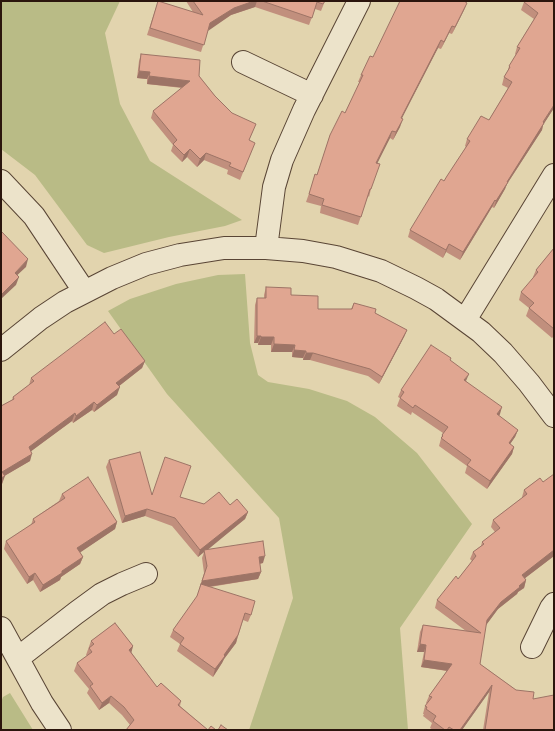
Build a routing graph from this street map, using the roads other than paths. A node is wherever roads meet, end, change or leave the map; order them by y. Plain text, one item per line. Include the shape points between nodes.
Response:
1 (359, 1) edge
2 (243, 62) dead end
3 (312, 95) junction
4 (554, 175) edge
5 (1, 181) edge
6 (266, 248) junction
7 (84, 291) junction
8 (465, 320) junction
9 (1, 350) edge
10 (554, 416) edge
11 (146, 574) dead end
12 (554, 604) edge
13 (1, 628) edge
14 (532, 647) dead end
15 (18, 658) junction
16 (60, 730) edge

1 - 3 street
2 - 3 street
3 - 6 street via 282,160 274,187
4 - 8 street
5 - 7 street via 34,216
6 - 7 street via 224,248 180,255 146,264
6 - 8 street via 336,257 380,271 436,299
7 - 9 street via 41,318
8 - 10 street via 503,353
11 - 15 street via 102,594
12 - 14 street
13 - 15 street
15 - 16 street

